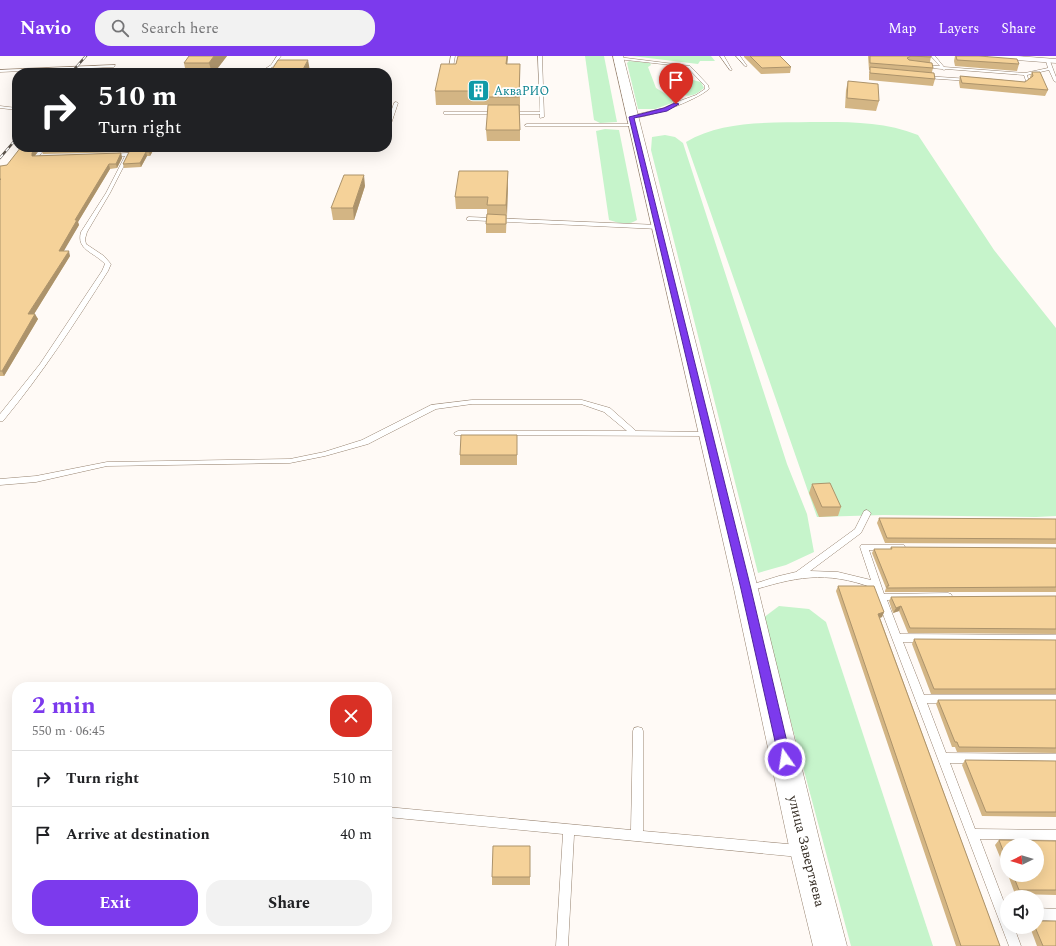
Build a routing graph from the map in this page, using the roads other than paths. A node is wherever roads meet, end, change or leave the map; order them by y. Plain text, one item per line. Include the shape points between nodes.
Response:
1 (279, 56) edge
2 (453, 56) edge
3 (540, 56) edge
4 (722, 56) edge
5 (738, 56) edge
6 (933, 56) edge
7 (990, 56) edge
8 (618, 57) edge
9 (1048, 60) junction
10 (1056, 60) edge
11 (672, 64) junction
12 (746, 65) dead end
13 (916, 65) edge
14 (114, 66) dead end
15 (68, 68) edge
16 (269, 68) edge
17 (944, 68) junction
18 (732, 69) dead end
19 (1050, 69) junction
20 (12, 70) edge
21 (0, 71) edge
22 (450, 73) edge
23 (1025, 74) junction
24 (923, 76) edge
25 (947, 80) junction
26 (977, 81) edge
27 (1056, 81) edge
28 (1015, 84) edge
29 (396, 103) dead end
30 (676, 104) junction
31 (0, 107) edge
32 (12, 108) edge
33 (445, 113) dead end
34 (542, 113) junction
35 (392, 115) edge
36 (632, 121) junction
37 (527, 125) dead end
38 (542, 125) junction
39 (41, 152) edge
40 (105, 155) edge
41 (54, 158) edge
42 (469, 219) dead end
43 (659, 227) junction
44 (0, 419) edge
45 (458, 433) dead end
46 (633, 434) junction
47 (708, 434) junction
48 (0, 482) edge
49 (867, 513) dead end
50 (910, 547) edge
51 (798, 575) junction
52 (877, 586) junction
53 (746, 589) junction
54 (881, 596) junction
55 (960, 596) edge
56 (897, 638) junction
57 (1056, 639) edge
58 (920, 698) junction
59 (1056, 698) edge
60 (638, 731) dead end
61 (943, 758) junction
62 (1056, 759) edge
63 (392, 812) edge
64 (569, 829) junction
65 (972, 834) junction
66 (1056, 834) edge
67 (637, 835) junction
68 (806, 851) junction
69 (1000, 902) edge
70 (1044, 914) edge
71 (1056, 915) edge
72 (1010, 934) edge
73 (562, 946) edge
74 (830, 946) edge
75 (1015, 946) edge

1 - 16 lane
2 - 22 lane
3 - 34 lane
4 - 18 lane
5 - 12 lane
6 - 17 lane
7 - 9 street
8 - 11 lane
8 - 36 main road, улица Завертяева
9 - 10 street
9 - 19 lane
11 - 30 lane via 680,78 670,90
11 - 30 lane via 689,67 707,86 707,89 697,96
13 - 17 lane
14 - 15 lane
17 - 23 lane
17 - 25 lane
19 - 23 lane
19 - 27 lane
20 - 21 lane
23 - 28 lane via 1028,81 1023,85
24 - 25 lane
25 - 26 lane
29 - 35 lane
30 - 36 lane
31 - 32 lane
33 - 34 lane
34 - 38 lane
36 - 38 lane
36 - 43 main road, улица Завертяева
37 - 38 lane
39 - 41 lane via 37,158
40 - 44 lane via 127,154 82,239 84,245 108,264 78,314 22,395
42 - 43 lane
43 - 47 main road, улица Завертяева
45 - 46 lane
46 - 47 lane
46 - 48 lane via 607,410 582,402 472,402 434,407 365,442 290,461 106,464 36,479
47 - 53 main road, улица Завертяева
49 - 51 lane via 858,531
50 - 52 lane via 864,547
51 - 52 lane via 821,574 866,581
51 - 53 lane
52 - 54 lane
53 - 68 main road, улица Завертяева
54 - 55 lane
54 - 56 lane
56 - 57 lane
56 - 58 lane
58 - 59 lane
58 - 61 lane
60 - 67 lane
61 - 62 lane
61 - 65 lane
63 - 64 lane
64 - 67 lane
64 - 73 lane
65 - 66 lane
65 - 69 lane
67 - 68 lane
68 - 74 main road, улица Завертяева
70 - 71 lane
72 - 75 lane

